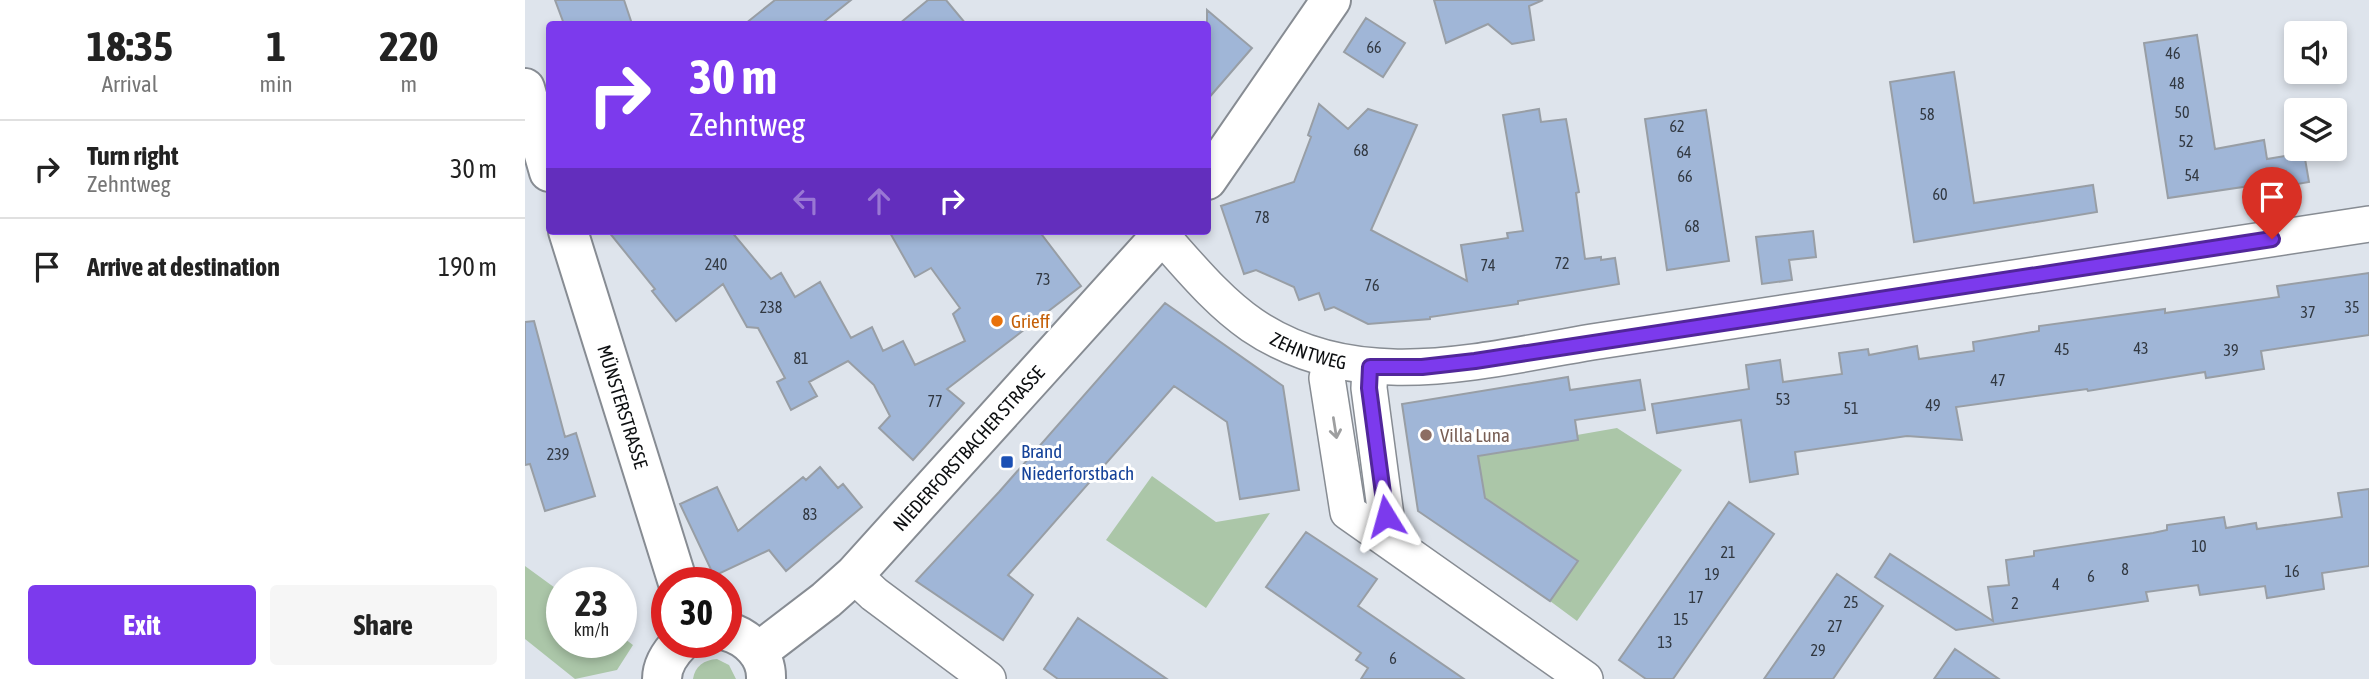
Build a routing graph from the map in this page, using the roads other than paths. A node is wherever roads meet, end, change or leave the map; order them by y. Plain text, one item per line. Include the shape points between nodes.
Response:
1 (1331, 0) edge
2 (525, 88) edge
3 (546, 162) edge
4 (1211, 174) edge
5 (2369, 224) edge
6 (569, 235) edge
7 (1161, 235) edge
8 (1165, 235) edge
9 (1331, 361) junction
10 (1370, 367) junction
11 (1376, 531) junction
12 (673, 567) edge
13 (854, 575) junction
14 (742, 637) edge
15 (667, 658) edge
16 (762, 665) edge
17 (662, 679) edge
18 (988, 679) edge
19 (1585, 679) edge

1 - 4 street
2 - 3 street
5 - 10 street, ZEHNTWEG via 1475,361
6 - 12 street, MÜNSTERSTRASSE
7 - 13 street, NIEDERFORSTBACHER STRASSE
8 - 9 street, ZEHNTWEG via 1222,301 1252,325
9 - 10 street, ZEHNTWEG
9 -> 11 street via 1327,378 1348,512
10 - 11 street via 1386,516
11 - 19 street
13 - 16 street, NIEDERFORSTBACHER STRASSE
13 - 18 street
14 - 16 street
15 - 17 street

